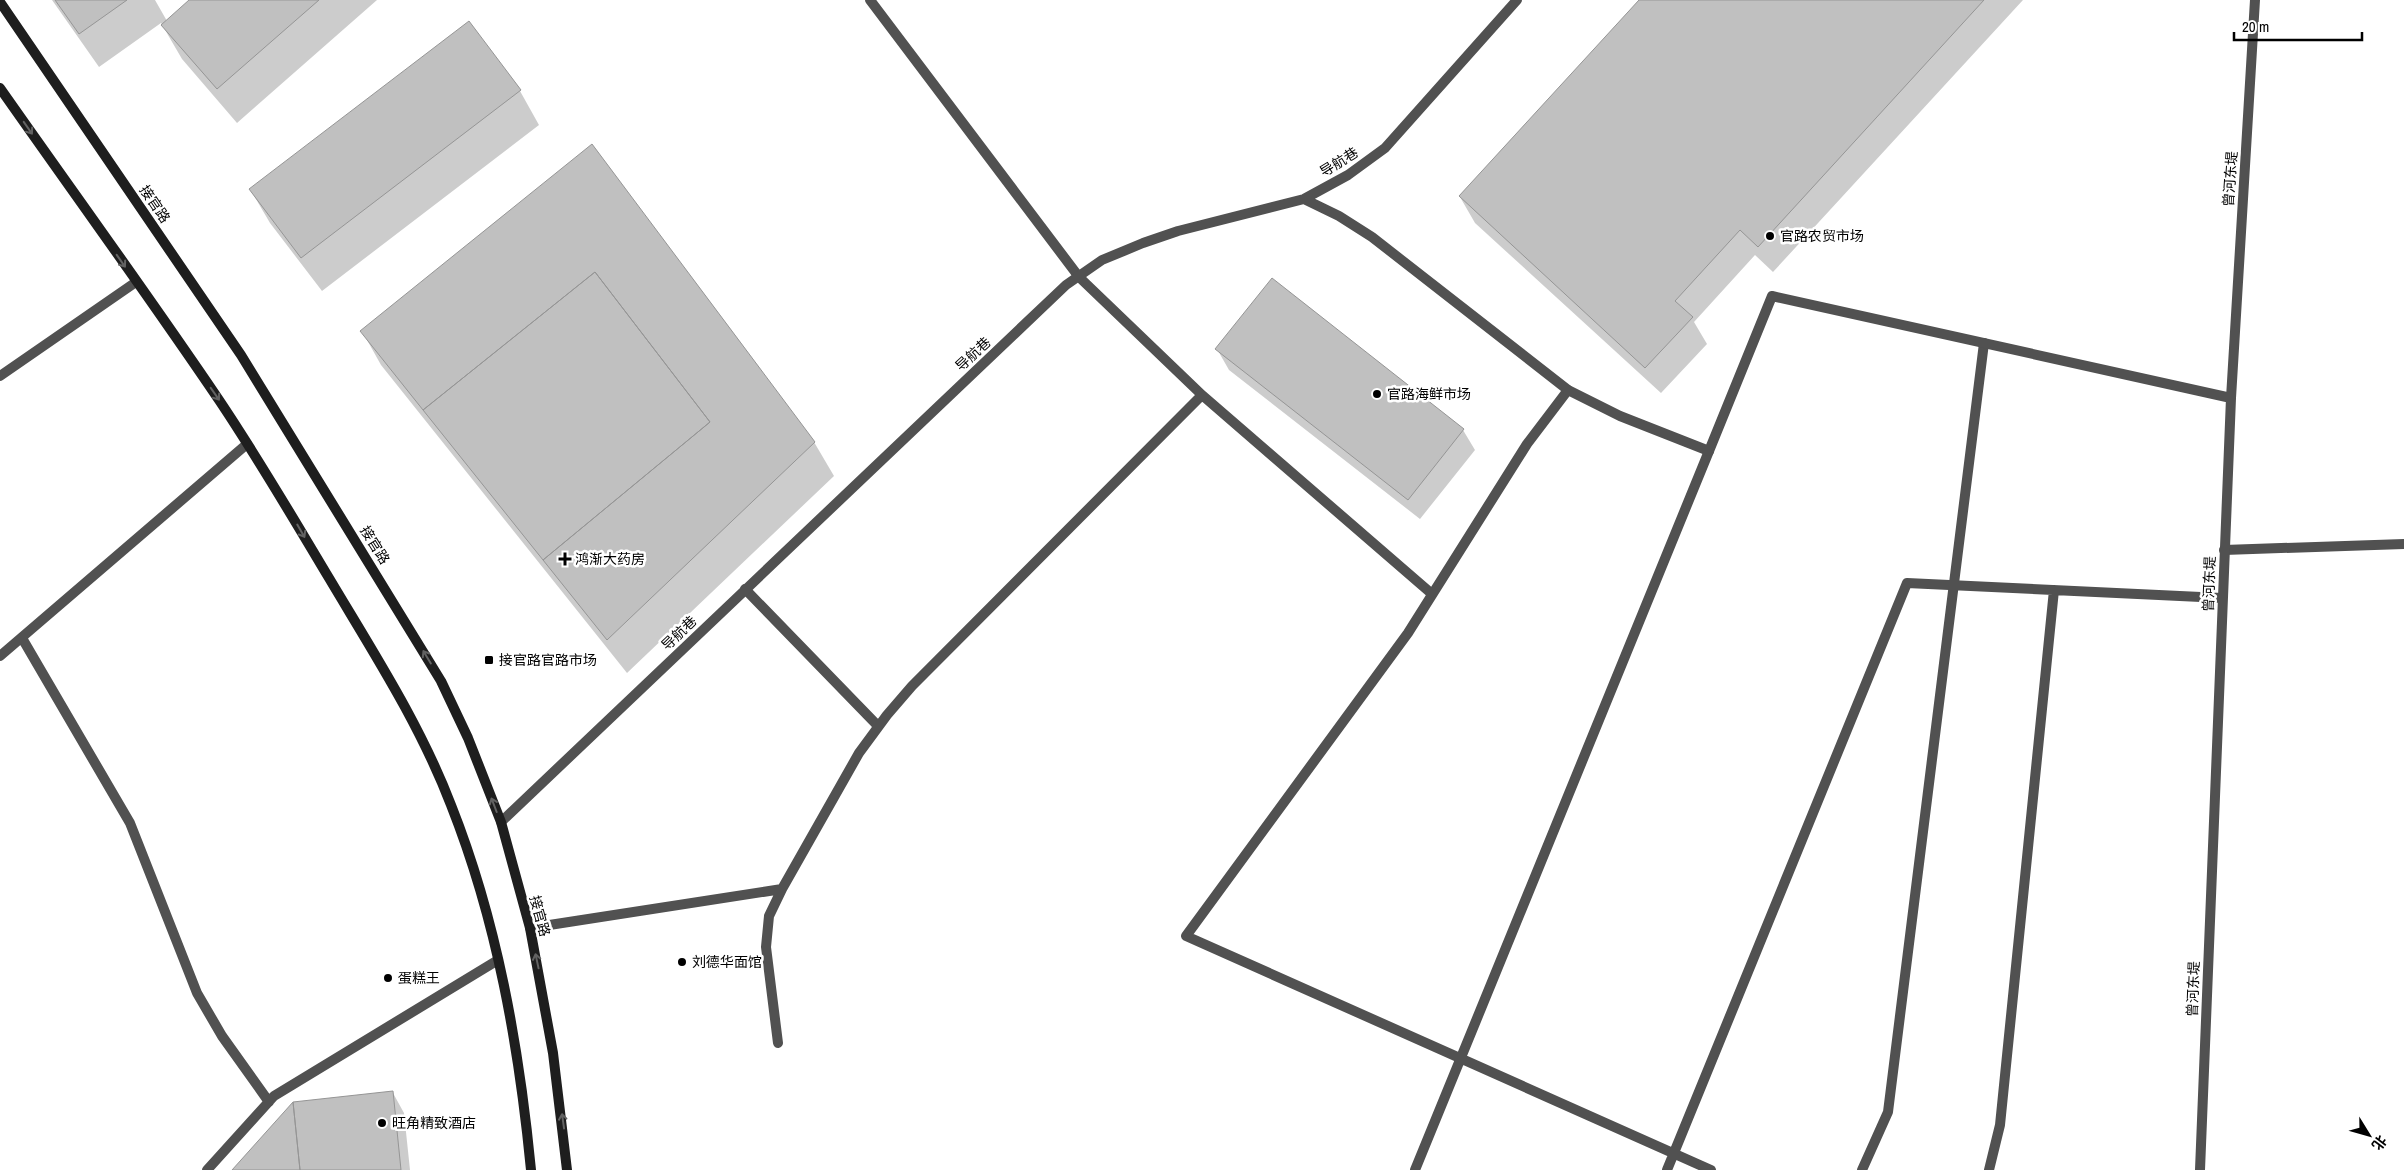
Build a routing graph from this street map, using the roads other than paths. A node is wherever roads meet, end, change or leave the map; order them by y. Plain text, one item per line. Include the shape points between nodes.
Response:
1 (870, 0) edge
2 (1517, 0) edge
3 (2255, 0) edge
4 (0, 2) edge
5 (0, 88) edge
6 (1304, 199) junction
7 (1079, 277) junction
8 (136, 282) junction
9 (1984, 343) junction
10 (0, 376) edge
11 (1568, 390) junction
12 (1202, 395) junction
13 (2231, 398) junction
14 (247, 444) junction
15 (1709, 451) junction
16 (2404, 544) edge
17 (2224, 550) junction
18 (1954, 586) junction
19 (746, 588) junction
20 (2054, 590) junction
21 (1432, 594) junction
22 (2222, 598) junction
23 (22, 638) junction
24 (0, 656) edge
25 (878, 726) junction
26 (501, 822) junction
27 (782, 889) junction
28 (530, 928) junction
29 (498, 960) junction
30 (778, 1043) dead end
31 (1460, 1058) junction
32 (269, 1102) junction
33 (1674, 1153) junction
34 (207, 1170) edge
35 (531, 1170) edge
36 (567, 1170) edge
37 (1415, 1170) edge
38 (1667, 1170) edge
39 (1711, 1170) edge
40 (1862, 1170) edge
41 (1989, 1170) edge
42 (2200, 1170) edge

1 - 7 street
2 - 6 street, 导航巷 via 1385,148 1348,175
3 - 13 street, 曾河东堤
26 -> 4 main road, 接官路 via 442,681 364,553 241,355
5 -> 8 main road
6 - 7 street, 导航巷 via 1169,234 1102,260
6 - 11 street via 1372,236
7 - 12 street
7 - 19 street, 导航巷 via 1066,285
8 - 10 street
8 -> 14 main road
9 - 13 street
9 - 15 street via 1772,296
9 - 18 street
11 - 15 street via 1620,416
11 - 21 street via 1527,444
12 - 21 street
12 - 25 street via 912,686
13 - 17 street, 曾河东堤
14 - 23 street
14 -> 29 main road via 393,684 423,742 451,802 474,868
15 - 31 street
16 - 17 street
17 - 22 street, 曾河东堤
18 - 20 street
18 - 33 street via 1907,583
18 - 40 street via 1888,1112
19 - 25 street
19 - 26 street, 导航巷
20 - 22 street
20 - 41 street via 2000,1125
21 - 31 street via 1408,633 1186,936
22 - 42 street, 曾河东堤
23 - 24 street
23 - 32 street via 130,823 197,993 222,1036
25 - 27 street via 859,753
26 - 28 main road, 接官路
27 - 28 street
27 - 30 street via 769,916 766,947
36 -> 28 main road, 接官路 via 553,1053
29 - 32 street
29 - 35 main road via 517,1052
31 - 33 street
31 - 37 street
32 - 34 street
33 - 38 street
33 - 39 street

